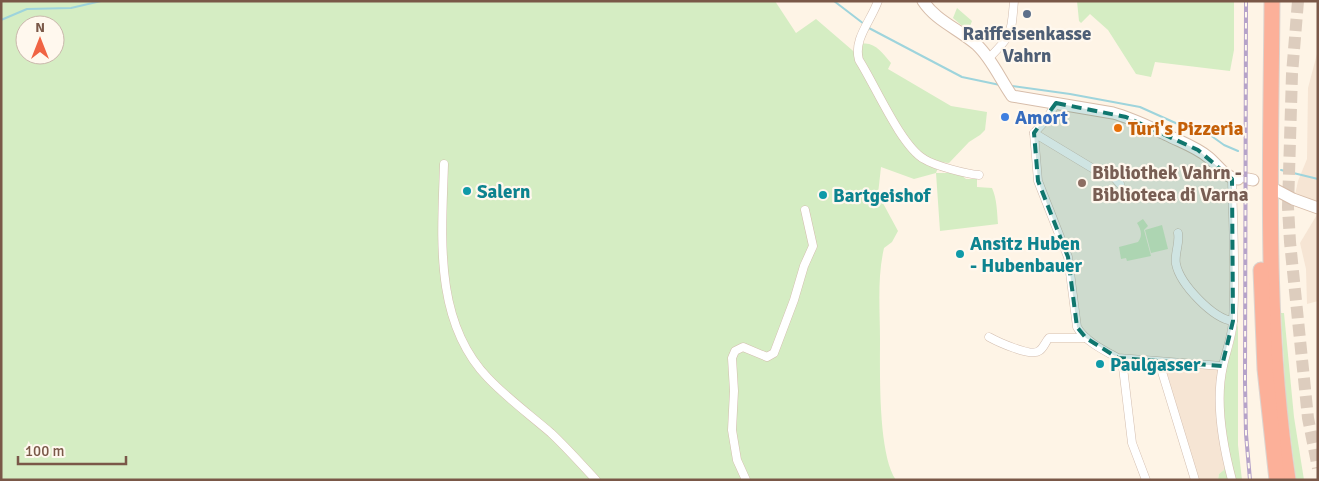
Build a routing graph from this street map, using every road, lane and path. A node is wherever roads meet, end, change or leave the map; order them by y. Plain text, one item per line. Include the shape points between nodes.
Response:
1 (878, 1) edge
2 (923, 1) edge
3 (1014, 1) edge
4 (1261, 1) edge
5 (1272, 1) edge
6 (989, 58) junction
7 (1056, 104) junction
8 (1034, 132) junction
9 (444, 164) dead end
10 (979, 175) dead end
11 (1243, 179) joint
12 (1120, 184) dead end
13 (1276, 190) dead end
14 (1315, 205) edge
15 (805, 210) dead end
16 (1178, 233) dead end
17 (1233, 322) junction
18 (1077, 326) junction
19 (989, 337) dead end
20 (1071, 338) junction
21 (1086, 338) junction
22 (1122, 359) junction
23 (1159, 362) junction
24 (1222, 366) junction
25 (596, 480) edge
26 (746, 480) edge
27 (1146, 480) edge
28 (1195, 480) edge
29 (1232, 480) edge
30 (1277, 480) edge
31 (1288, 480) edge

1 - 10 street via 863,32 858,48 859,60 899,130 923,159 965,174
2 - 6 street via 929,10
3 - 6 street via 1011,32
4 - 30 highway via 1262,326
5 - 31 highway via 1273,325
6 - 7 street via 1012,96
7 - 8 street via 1048,119
7 - 11 street via 1113,112 1126,117 1198,150 1226,175
8 - 12 street via 1092,168 1113,176
8 - 18 street via 1038,181 1068,257
9 - 25 street via 443,263 448,299 462,339 487,377 552,434
11 - 17 street
13 - 14 street
15 - 26 street via 813,246 774,353 767,357 743,348 735,351 732,358 732,430 736,460
16 - 17 street via 1180,242 1176,265 1184,281 1214,314
17 - 24 street
18 - 20 street
18 - 21 street
19 - 20 street via 1034,353 1040,351 1049,338
20 - 21 street
21 - 22 street
22 - 23 street
22 - 27 street via 1132,442
23 - 24 street
23 - 28 street
24 - 29 street via 1222,431

